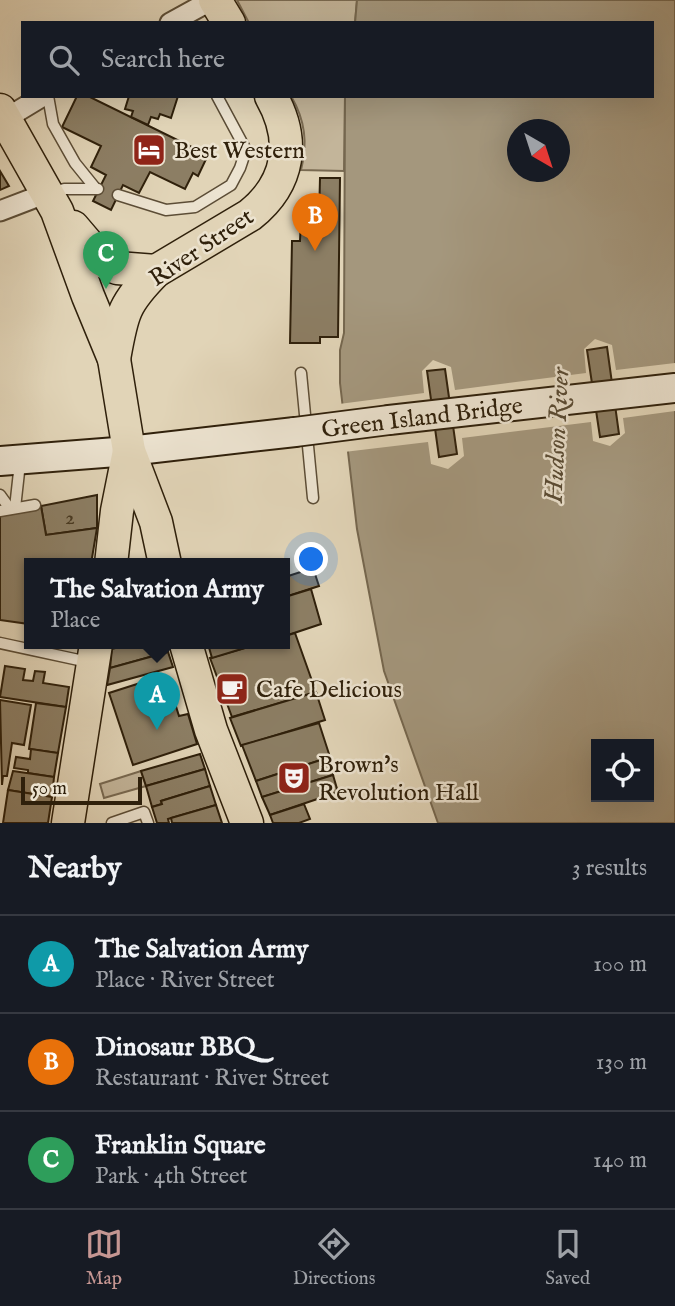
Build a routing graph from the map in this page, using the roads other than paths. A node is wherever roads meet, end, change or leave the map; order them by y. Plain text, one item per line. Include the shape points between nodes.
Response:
1 (214, 0) edge
2 (174, 21) edge
3 (228, 21) edge
4 (41, 98) edge
5 (46, 98) edge
6 (218, 98) edge
7 (272, 98) edge
8 (2, 114) edge
9 (118, 195) dead end
10 (52, 202) junction
11 (0, 211) edge
12 (156, 271) junction
13 (114, 359) junction
14 (301, 373) dead end
15 (675, 388) edge
16 (129, 451) junction
17 (10, 460) edge
18 (0, 495) edge
19 (313, 498) dead end
20 (35, 505) dead end
21 (8, 509) edge
22 (114, 558) edge
23 (122, 558) edge
24 (144, 558) edge
25 (164, 558) edge
26 (0, 643) edge
27 (24, 646) edge
28 (56, 649) edge
29 (187, 649) edge
30 (94, 653) edge
31 (68, 823) edge
32 (112, 823) edge
33 (148, 823) edge
34 (247, 823) edge

1 - 2 street
1 - 3 main road
4 - 8 street
5 - 10 lane via 53,124 75,163 97,189 64,189
6 - 9 lane via 246,150 231,185 195,207 166,210
7 - 12 main road, River Street via 286,132 287,149 275,189 250,215
8 - 10 main road
10 - 11 street
10 - 12 main road via 102,261 117,268
10 - 13 main road
12 - 13 main road, River Street via 125,307
13 - 16 main road
14 - 19 lane
15 - 16 street, Green Island Bridge, bridge
16 - 17 street, Green Island Bridge
16 - 22 main road via 117,510
16 - 25 main road via 156,522
17 - 21 lane
18 - 21 lane
20 - 21 lane
23 - 24 main road via 137,554
26 - 27 lane
28 - 30 lane
29 - 34 main road via 211,730
30 - 31 main road
32 - 33 lane via 144,811

